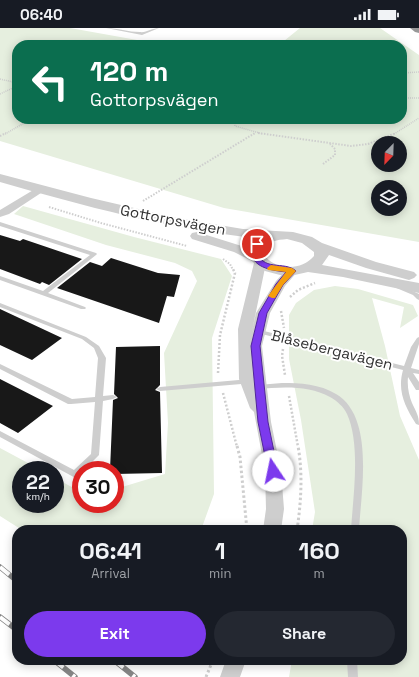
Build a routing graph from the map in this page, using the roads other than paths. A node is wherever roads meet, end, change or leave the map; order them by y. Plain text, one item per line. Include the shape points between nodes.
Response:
1 (108, 28) edge
2 (140, 28) edge
3 (157, 28) edge
4 (416, 28) edge
5 (419, 30) edge
6 (133, 32) junction
7 (0, 178) edge
8 (40, 189) junction
9 (70, 198) junction
10 (0, 214) edge
11 (0, 224) edge
12 (276, 236) junction
13 (318, 246) junction
14 (257, 260) junction
15 (308, 268) junction
16 (292, 271) junction
17 (419, 277) edge
18 (0, 278) edge
19 (379, 280) junction
20 (419, 288) edge
21 (43, 294) junction
22 (419, 298) edge
23 (0, 305) edge
24 (83, 308) dead end
25 (251, 330) junction
26 (419, 339) edge
27 (0, 366) edge
28 (406, 368) junction
29 (419, 372) edge
30 (254, 384) junction
31 (419, 388) edge
32 (160, 389) dead end
33 (113, 397) dead end
34 (99, 398) junction
35 (419, 422) edge
36 (0, 434) edge
37 (90, 461) edge
38 (72, 473) edge
39 (273, 525) edge
40 (355, 525) edge
41 (234, 665) edge
42 (352, 665) edge
43 (230, 677) edge
44 (353, 677) edge

1 - 6 lane
2 - 6 lane
3 - 6 lane via 142,34
4 - 5 highway
7 - 8 street, Gottorpsvägen
8 - 9 street, Gottorpsvägen
8 - 10 street
9 - 12 street, Gottorpsvägen via 214,229
9 - 14 street, Gottorpsvägen via 91,208 125,218 214,240 239,249
11 - 21 lane via 94,254
12 - 13 street, Gottorpsvägen via 299,237
12 - 14 street, Gottorpsvägen via 266,238 257,244 254,249
13 - 15 street via 321,258
13 - 17 street, Gottorpsvägen via 371,265
14 - 16 street, Gottorpsvägen via 269,267
14 - 25 street, Blåsebergavägen
15 - 16 street, Gottorpsvägen
15 - 19 street, Gottorpsvägen
16 - 25 street, Blåsebergavägen via 280,284
18 - 21 lane
19 - 20 street, Gottorpsvägen
19 - 22 lane via 415,294
21 - 24 lane
23 - 34 lane via 84,338 97,347 102,358
25 - 28 lane, Blåsebergavägen
25 - 30 street, Blåsebergavägen via 256,346
26 - 28 lane
27 - 34 lane via 71,402
28 - 29 lane, Blåsebergavägen
28 - 31 lane
28 - 35 lane via 403,380 404,396
30 - 32 lane
30 - 39 street, Blåsebergavägen via 273,471 275,509
30 - 40 lane via 304,386 326,392 340,401 350,412 357,431
33 - 34 lane
34 - 37 lane via 95,455
36 - 38 lane
41 - 43 street
42 - 44 lane

